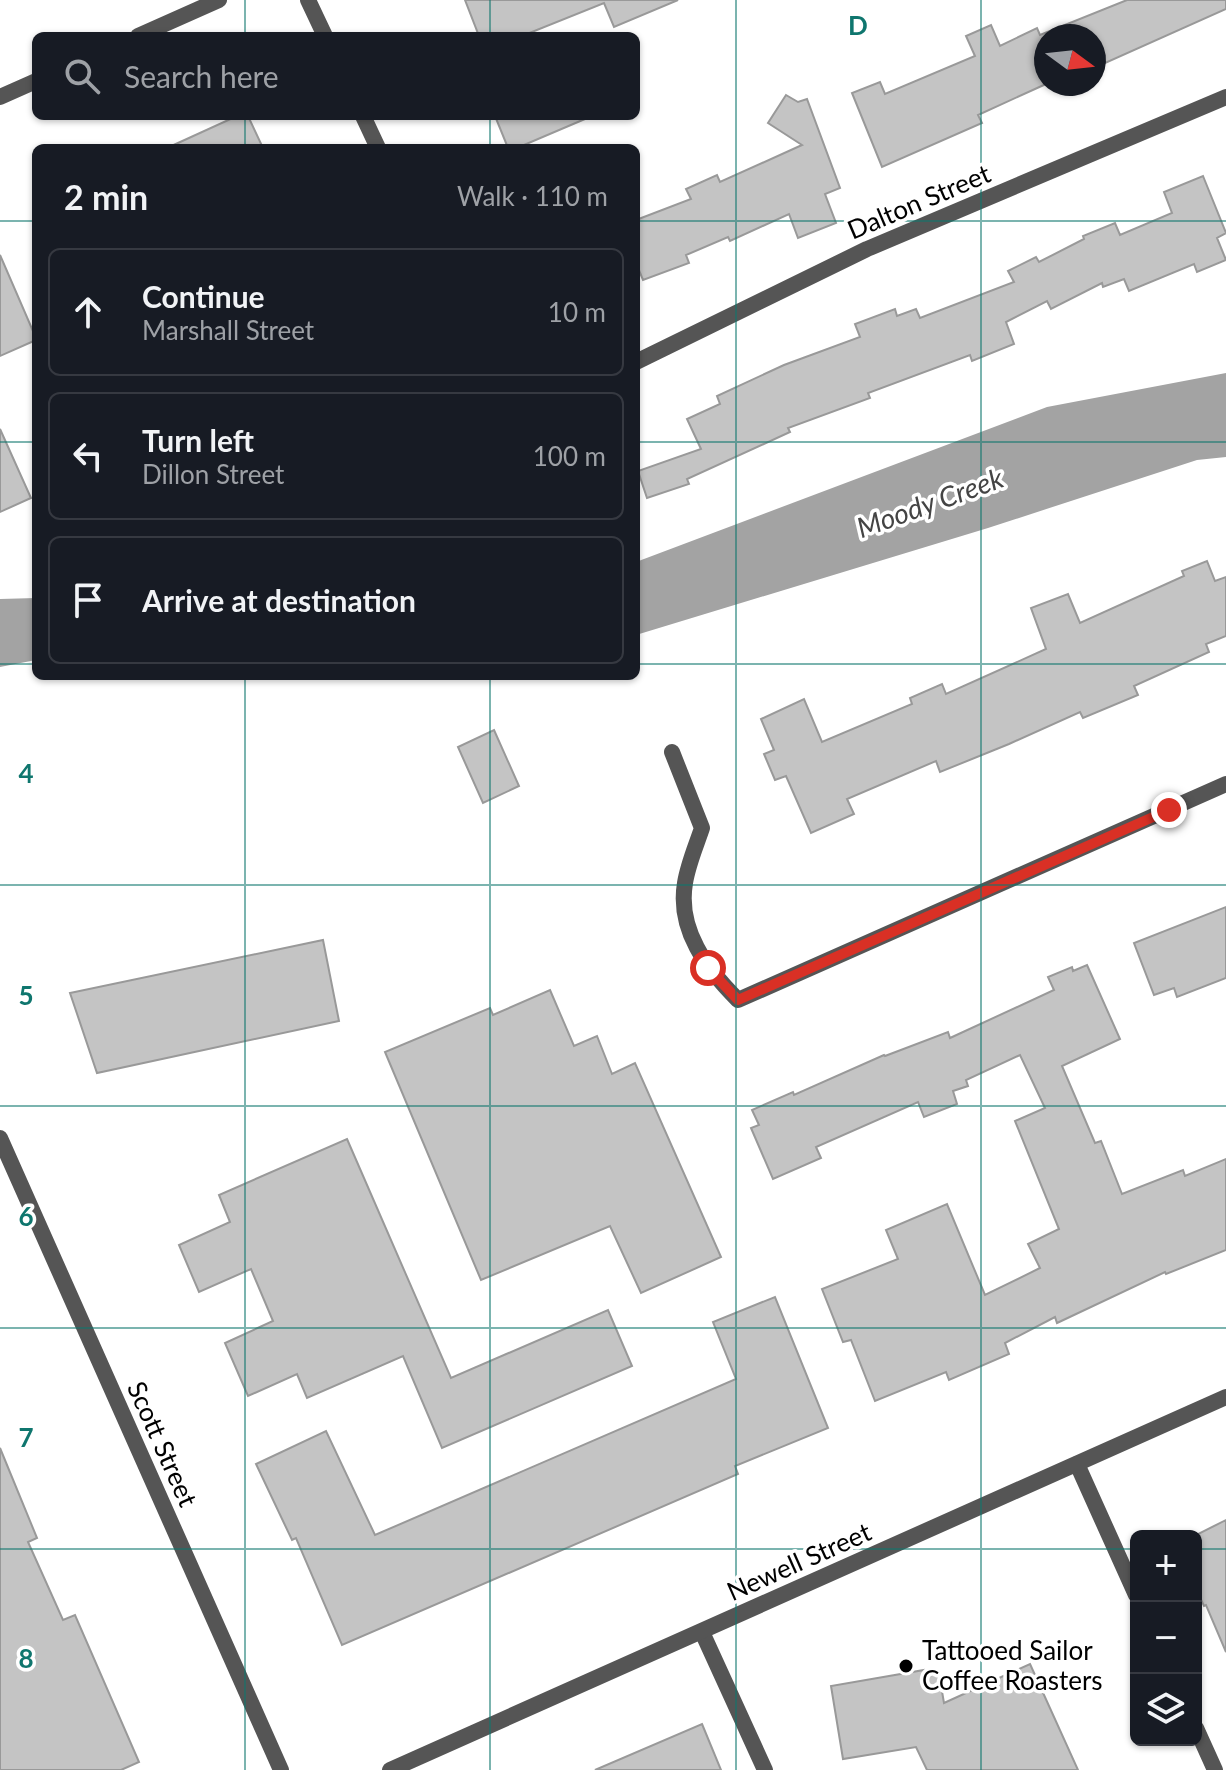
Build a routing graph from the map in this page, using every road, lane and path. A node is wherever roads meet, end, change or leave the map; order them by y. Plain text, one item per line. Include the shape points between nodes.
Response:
1 (219, 0) edge
2 (308, 0) edge
3 (147, 32) edge
4 (323, 32) edge
5 (32, 83) edge
6 (0, 97) edge
7 (1226, 97) edge
8 (365, 120) edge
9 (376, 144) edge
10 (640, 360) edge
11 (672, 752) dead end
12 (1226, 784) edge
13 (0, 1138) edge
14 (1226, 1397) edge
15 (1077, 1464) junction
16 (1130, 1582) edge
17 (702, 1632) junction
18 (1202, 1741) edge
19 (281, 1770) edge
20 (390, 1770) edge
21 (765, 1770) edge
22 (1215, 1770) edge

1 - 3 street
2 - 4 street
5 - 6 street
7 - 10 street, Dalton Street via 867,249
8 - 9 street
11 - 12 street via 702,828 684,887 687,921 708,968 738,1000
13 - 19 street, Scott Street
14 - 15 street, Newell Street
15 - 16 street
15 - 17 street, Newell Street
17 - 20 street, Newell Street
17 - 21 street
18 - 22 street

